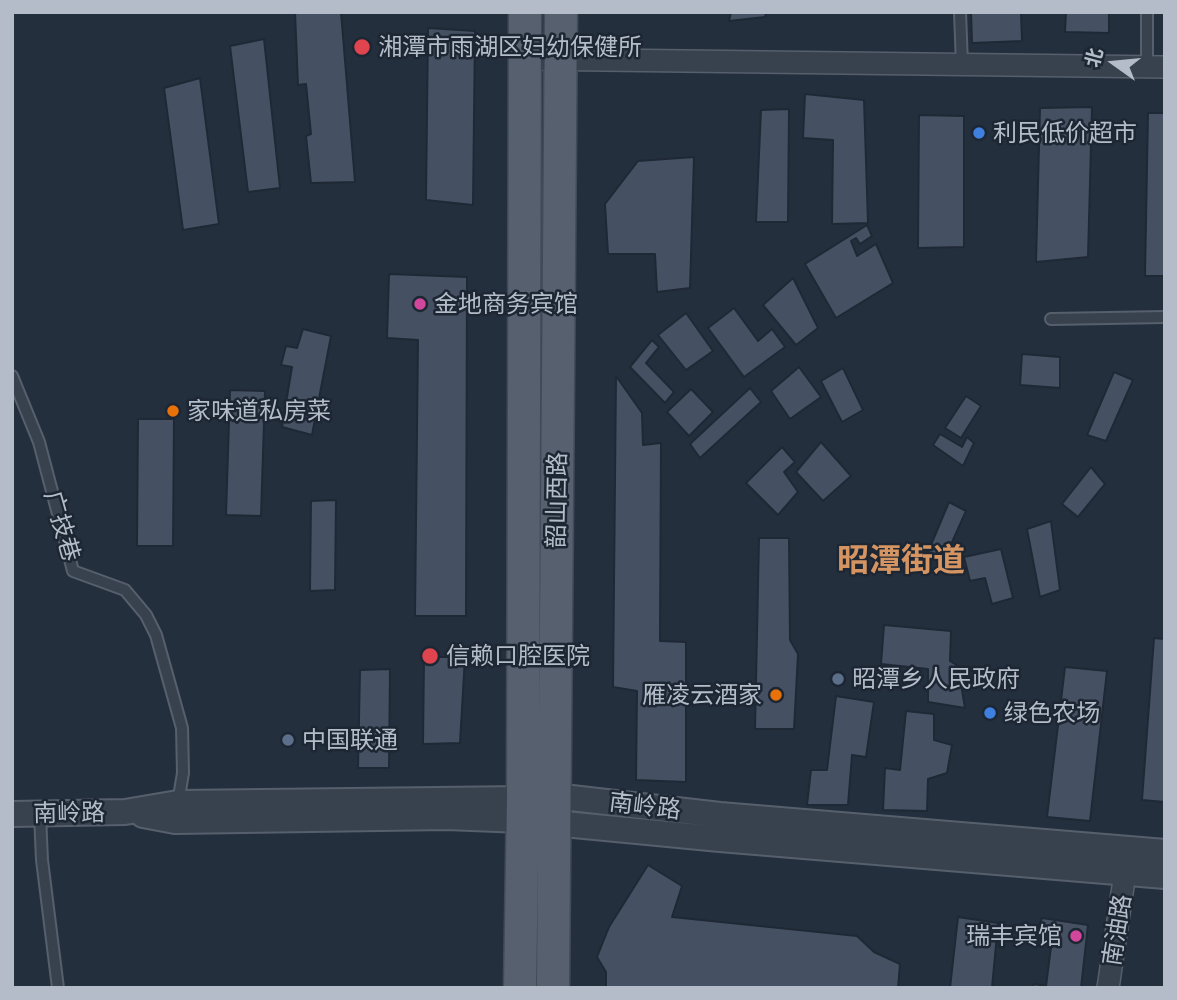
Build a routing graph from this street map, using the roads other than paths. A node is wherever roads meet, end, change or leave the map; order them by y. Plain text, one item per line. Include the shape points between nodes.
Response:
1 (524, 12) edge
2 (561, 12) edge
3 (960, 12) edge
4 (1147, 12) edge
5 (524, 60) junction
6 (561, 61) junction
7 (962, 65) junction
8 (1156, 67) edge
9 (1165, 317) edge
10 (1051, 319) dead end
11 (12, 376) edge
12 (178, 803) junction
13 (523, 809) junction
14 (554, 809) junction
15 (125, 813) junction
16 (12, 814) edge
17 (40, 814) junction
18 (1165, 852) edge
19 (1125, 873) junction
20 (1165, 876) edge
21 (58, 988) edge
22 (520, 988) edge
23 (554, 988) edge
24 (1108, 988) edge

1 - 5 main road, 韶山西路
2 - 6 main road, 韶山西路
3 - 7 lane
4 - 8 lane
5 - 6 street
5 - 13 main road, 韶山西路
6 - 7 street
6 - 14 main road, 韶山西路
7 - 8 street
9 - 10 lane
11 - 12 lane, 广技巷 via 39,442 73,571 125,590 156,635 182,729
12 - 13 street, 南岭路
12 - 15 street, 南岭路
13 - 14 street, 南岭路
13 - 15 street, 南岭路 via 447,817 176,821
13 - 22 main road, 韶山西路
14 - 18 street, 南岭路 via 720,815
14 - 19 street, 南岭路 via 720,839
14 - 23 main road, 韶山西路
15 - 17 street, 南岭路
16 - 17 street, 南岭路
17 - 21 lane
19 - 20 street, 南岭路
19 - 24 street, 南油路

